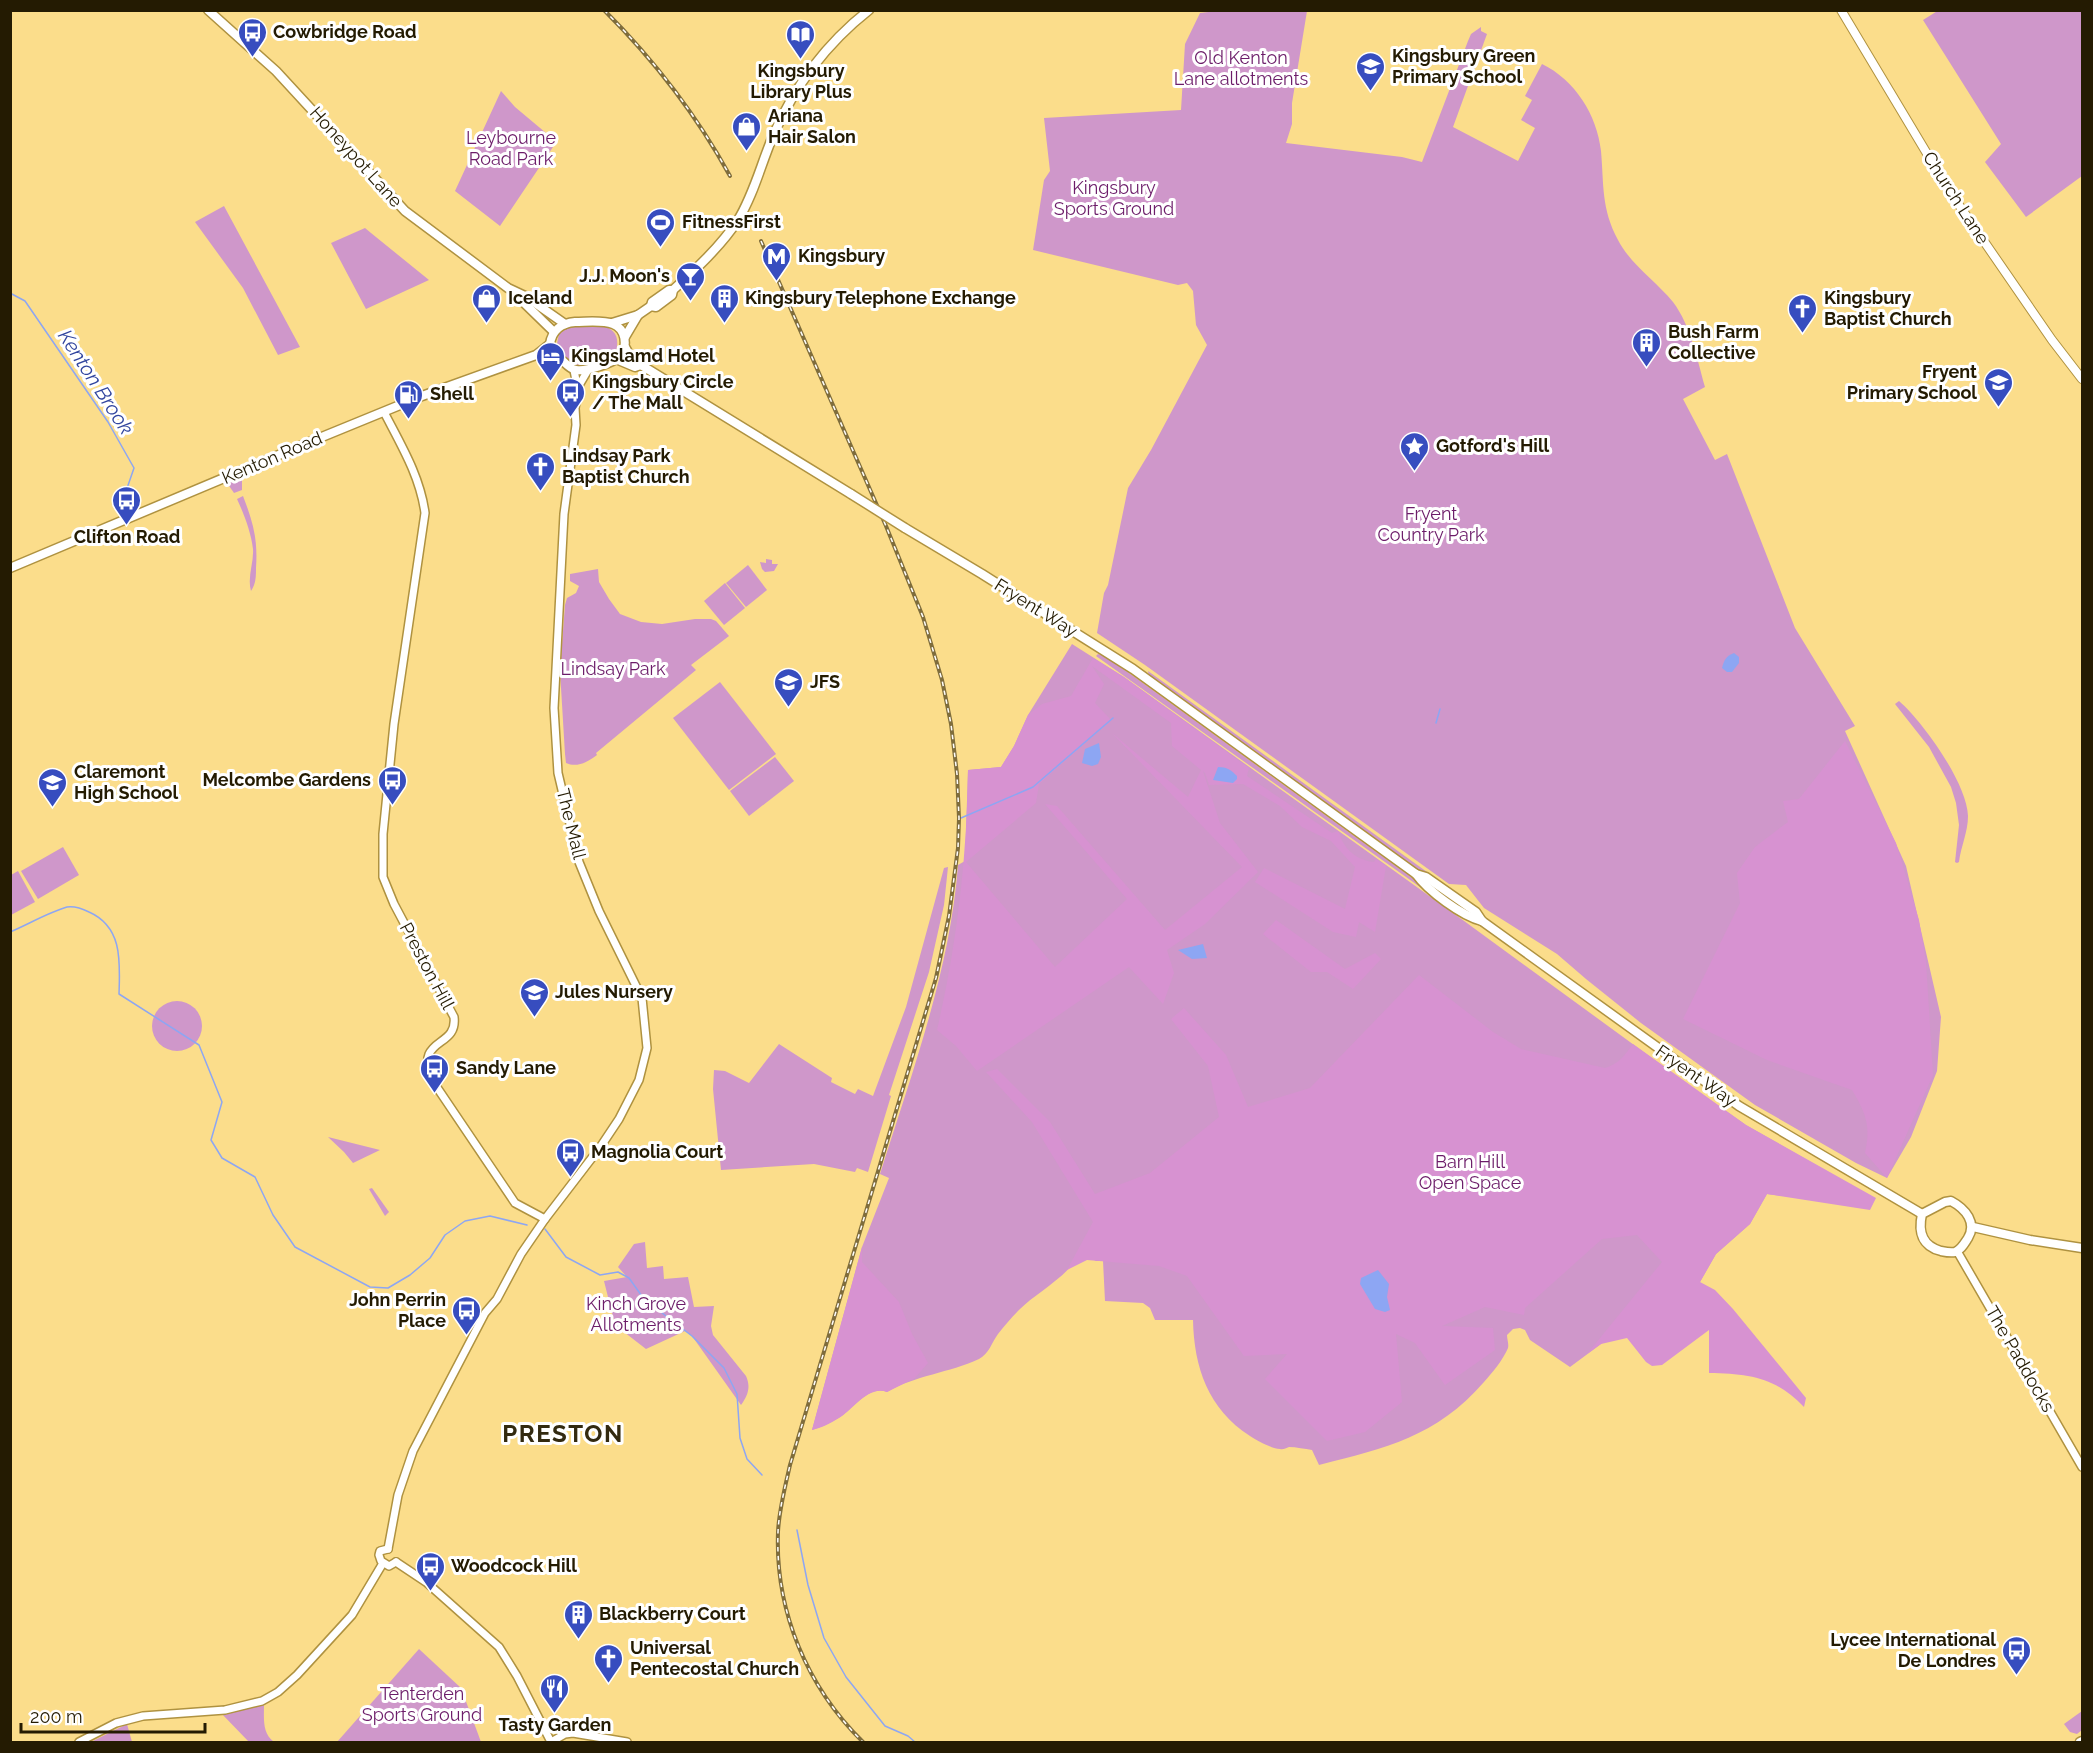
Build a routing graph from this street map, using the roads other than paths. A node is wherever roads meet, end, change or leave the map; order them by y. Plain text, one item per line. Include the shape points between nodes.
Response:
1 (208, 10) edge
2 (869, 10) edge
3 (1841, 10) edge
4 (514, 292) junction
5 (638, 315) junction
6 (612, 323) junction
7 (565, 324) junction
8 (554, 332) junction
9 (625, 337) junction
10 (550, 344) junction
11 (625, 347) junction
12 (536, 355) junction
13 (555, 355) junction
14 (616, 359) junction
15 (641, 365) junction
16 (574, 370) junction
17 (588, 370) junction
18 (2082, 379) edge
19 (578, 387) junction
20 (384, 412) junction
21 (10, 568) edge
22 (1922, 1214) junction
23 (545, 1219) junction
24 (1973, 1227) junction
25 (2082, 1248) edge
26 (1957, 1251) junction
27 (2082, 1467) edge
28 (388, 1549) junction
29 (396, 1562) junction
30 (383, 1563) junction
31 (551, 1742) edge
32 (79, 1743) edge
33 (627, 1743) edge

1 - 4 main road, Honeypot Lane via 276,72 405,211
2 - 5 main road via 816,63 784,112 739,219 672,295
3 - 18 main road, Church Lane via 1950,192
4 - 7 main road, Honeypot Lane
4 - 8 main road, Honeypot Lane
5 - 6 main road
5 - 9 main road
6 - 7 main road
6 - 9 main road
7 - 8 main road
8 - 10 main road
9 - 11 main road
10 - 12 main road, Kenton Road
10 - 13 main road
11 - 14 main road
11 - 15 main road, Fryent Way
12 - 13 main road, Kenton Road
12 - 20 main road, Kenton Road
13 - 16 main road
14 - 15 main road, Fryent Way via 636,367
14 - 17 main road
15 - 22 main road, Fryent Way, bridge via 1133,669 1416,874 1476,912 1482,921 1739,1106
16 - 17 main road
16 - 19 street, The Mall
17 - 19 street, The Mall
19 - 23 street, The Mall via 560,580 554,708 558,773 579,862 642,998 647,1048 639,1080 618,1119
20 - 21 main road, Kenton Road
20 - 23 street, Preston Hill via 412,464 425,513 393,734 383,877 454,1017 452,1033 428,1056 426,1065 432,1080 515,1203
22 - 24 main road via 1952,1201 1972,1220
22 - 26 main road via 1924,1242 1948,1253
23 - 28 street via 485,1313 413,1451 398,1494
24 - 25 main road
24 - 26 main road
26 - 27 street, The Paddocks
28 - 29 street
28 - 30 street via 380,1551
29 - 30 street via 389,1566
29 - 31 street via 426,1582 499,1647
30 - 32 street via 352,1615 278,1692 262,1701 225,1710 143,1716 116,1723
31 - 33 street via 573,1733

